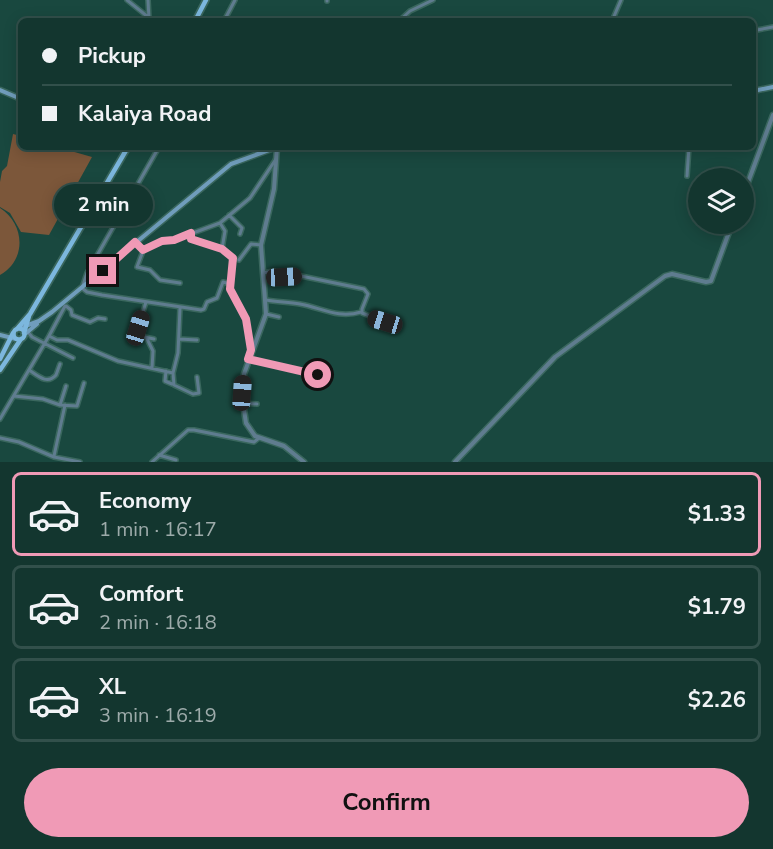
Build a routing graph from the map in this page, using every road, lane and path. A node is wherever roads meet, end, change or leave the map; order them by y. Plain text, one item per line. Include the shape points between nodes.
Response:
1 (127, 0) edge
2 (148, 0) edge
3 (206, 0) edge
4 (235, 0) edge
5 (433, 0) edge
6 (621, 0) edge
7 (149, 18) joint
8 (197, 18) edge
9 (226, 18) edge
10 (402, 18) edge
11 (613, 18) edge
12 (773, 27) edge
13 (756, 31) edge
14 (773, 87) edge
15 (0, 90) edge
16 (756, 90) edge
17 (18, 98) edge
18 (773, 115) edge
19 (126, 150) edge
20 (157, 150) edge
21 (269, 150) edge
22 (277, 150) edge
23 (689, 150) edge
24 (277, 158) junction
25 (753, 168) edge
26 (687, 176) dead end
27 (229, 215) junction
28 (220, 223) junction
29 (191, 233) junction
30 (240, 234) dead end
31 (728, 234) edge
32 (135, 242) junction
33 (261, 245) junction
34 (222, 249) junction
35 (143, 250) junction
36 (239, 260) dead end
37 (263, 273) junction
38 (180, 283) dead end
39 (230, 284) junction
40 (82, 288) junction
41 (69, 298) junction
42 (266, 300) junction
43 (146, 302) junction
44 (66, 306) junction
45 (180, 308) junction
46 (361, 312) junction
47 (30, 314) junction
48 (266, 314) junction
49 (279, 317) dead end
50 (105, 319) dead end
51 (385, 322) dead end
52 (20, 333) junction
53 (2, 335) edge
54 (49, 336) junction
55 (146, 337) junction
56 (154, 339) dead end
57 (179, 339) junction
58 (197, 340) dead end
59 (45, 343) junction
60 (251, 350) junction
61 (3, 358) edge
62 (73, 358) dead end
63 (248, 359) junction
64 (60, 364) dead end
65 (152, 368) junction
66 (0, 370) edge
67 (29, 370) junction
68 (166, 371) junction
69 (173, 373) junction
70 (318, 375) dead end
71 (196, 377) dead end
72 (84, 383) dead end
73 (174, 385) junction
74 (66, 386) dead end
75 (14, 396) junction
76 (243, 403) junction
77 (257, 404) dead end
78 (60, 405) junction
79 (65, 405) junction
80 (0, 419) edge
81 (0, 438) edge
82 (259, 438) junction
83 (159, 455) junction
84 (54, 457) junction
85 (176, 460) dead end
86 (80, 462) edge
87 (152, 462) edge
88 (304, 462) edge
89 (455, 462) edge

1 - 7 street
2 - 7 street
3 - 8 main road
4 - 9 street
5 - 10 street
6 - 11 street
12 - 13 street
14 - 16 main road
15 - 17 main road
18 - 25 street
19 - 47 main road
20 - 40 street
21 - 32 main road via 231,164
22 - 24 street
23 - 26 street
24 - 27 street via 249,198
24 - 33 street
27 - 28 street
27 - 30 street via 242,228
28 - 29 street
28 - 34 street via 225,231
29 - 34 street via 191,239
29 - 35 street
31 - 89 street via 711,281 665,276 555,357
32 - 35 street
32 - 40 main road
33 - 36 street via 251,244
33 - 37 street
34 - 39 street via 233,258
35 - 38 street via 137,267 150,270 160,280
37 - 42 street
37 - 46 street via 274,271 278,277 301,276 364,289 368,294
39 - 45 street via 223,282 217,298 207,302 203,310
39 - 60 street via 246,319
40 - 41 main road
40 - 43 street
41 - 44 street
41 - 52 main road
42 - 46 street via 298,303 336,315
42 - 48 street
43 - 45 street
43 - 55 street via 137,332
44 - 50 street via 80,320
44 - 54 street
45 - 57 street
46 - 51 street
47 - 52 main road
47 - 52 main road
48 - 49 street
48 - 60 street
52 - 53 main road
52 - 59 street
52 - 61 main road
52 - 61 main road
54 - 59 street
54 - 65 street via 118,361
55 - 56 street
55 - 65 street via 153,347
57 - 58 street
57 - 69 street
59 - 62 street
59 - 67 street
60 - 63 street
61 - 66 main road
63 - 70 street
63 - 76 street
64 - 67 street via 49,380
65 - 68 street
67 - 75 street
68 - 69 street
68 - 73 street via 166,382
69 - 73 street
71 - 73 street via 198,394
72 - 79 street via 77,406
74 - 78 street
75 - 78 street
75 - 80 street
76 - 77 street
76 - 82 street via 249,430
78 - 79 street
79 - 84 street
81 - 84 street
82 - 83 street via 254,442 188,430
82 - 88 street via 284,446
83 - 85 street
83 - 87 street
84 - 86 street

